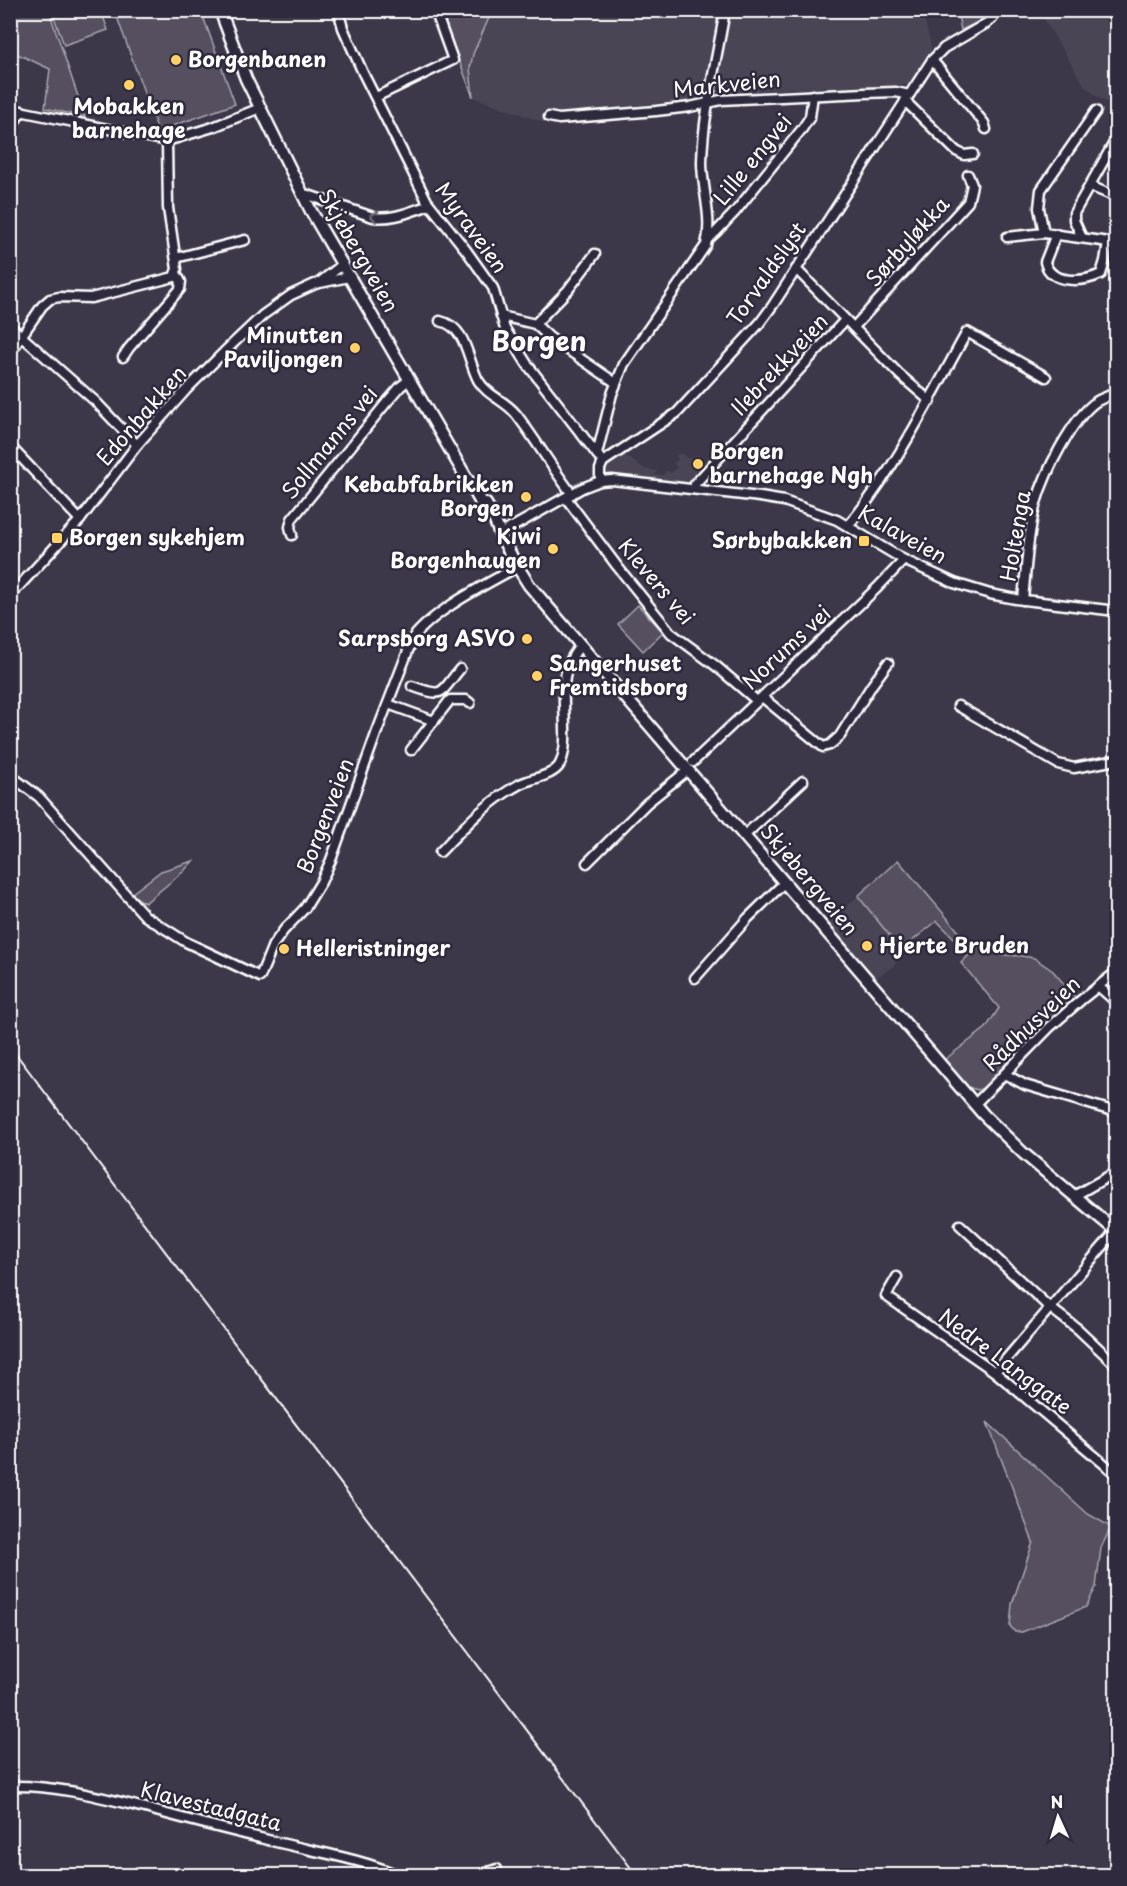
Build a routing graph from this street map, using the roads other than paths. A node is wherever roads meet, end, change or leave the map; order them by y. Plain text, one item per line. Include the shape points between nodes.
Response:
1 (220, 10) edge
2 (338, 10) edge
3 (435, 10) edge
4 (725, 10) edge
5 (996, 10) edge
6 (932, 60) junction
7 (813, 95) junction
8 (375, 97) junction
9 (907, 98) junction
10 (709, 102) junction
11 (260, 108) junction
12 (10, 109) edge
13 (22, 111) junction
14 (1096, 111) dead end
15 (549, 117) dead end
16 (10, 128) edge
17 (986, 129) dead end
18 (167, 141) junction
19 (973, 154) dead end
20 (1116, 154) edge
21 (968, 175) dead end
22 (1090, 186) junction
23 (303, 195) junction
24 (1116, 197) edge
25 (430, 205) junction
26 (1044, 233) junction
27 (1056, 234) junction
28 (1006, 237) dead end
29 (1082, 238) junction
30 (708, 239) junction
31 (245, 240) dead end
32 (1112, 242) edge
33 (595, 254) dead end
34 (176, 258) junction
35 (342, 264) junction
36 (796, 269) junction
37 (176, 273) junction
38 (350, 277) junction
39 (320, 283) junction
40 (501, 316) junction
41 (845, 320) junction
42 (440, 321) dead end
43 (535, 324) junction
44 (10, 326) edge
45 (854, 327) junction
46 (22, 336) junction
47 (10, 353) edge
48 (123, 357) dead end
49 (1046, 376) dead end
50 (409, 380) junction
51 (616, 383) junction
52 (1110, 395) dead end
53 (930, 400) junction
54 (137, 445) junction
55 (10, 446) edge
56 (597, 454) junction
57 (603, 462) junction
58 (600, 481) junction
59 (694, 489) junction
60 (569, 496) junction
61 (80, 520) junction
62 (848, 525) junction
63 (499, 533) junction
64 (292, 535) dead end
65 (904, 560) junction
66 (517, 567) junction
67 (10, 596) edge
68 (1023, 600) junction
69 (1116, 611) edge
70 (580, 645) junction
71 (888, 663) dead end
72 (460, 669) dead end
73 (412, 686) dead end
74 (759, 699) junction
75 (470, 703) dead end
76 (388, 704) junction
77 (958, 705) dead end
78 (434, 721) junction
79 (411, 750) dead end
80 (1116, 760) edge
81 (690, 766) junction
82 (10, 775) edge
83 (803, 781) dead end
84 (745, 835) junction
85 (440, 852) dead end
86 (587, 863) dead end
87 (785, 882) junction
88 (1116, 972) edge
89 (695, 978) dead end
90 (1098, 986) junction
91 (1116, 1002) edge
92 (1005, 1074) junction
93 (975, 1104) junction
94 (1116, 1112) edge
95 (1116, 1172) edge
96 (1074, 1196) junction
97 (960, 1225) dead end
98 (1116, 1231) edge
99 (897, 1277) dead end
100 (1049, 1307) junction
101 (1116, 1365) edge
102 (995, 1372) junction
103 (1116, 1474) edge
104 (10, 1786) edge
105 (497, 1869) dead end
106 (400, 1875) edge
107 (476, 1875) edge

1 - 11 main road, Skjebergveien
2 - 8 street, Myraveien
3 - 8 street via 453,60
4 - 10 street
5 - 6 street, Torvaldslyst via 987,23 944,48
6 - 9 street, Torvaldslyst
6 - 17 street
7 - 9 street, Markveien via 896,92
7 - 10 street, Markveien
7 - 30 street, Lille engvei via 810,117 802,129
8 - 25 street, Myraveien
9 - 19 street via 956,151
9 - 36 street, Torvaldslyst
10 - 15 street, Markveien via 645,112
10 - 30 street via 702,160
11 - 18 street
11 - 23 main road, Skjebergveien
12 - 13 street
13 - 16 street
13 - 18 street
14 - 26 street via 1041,190 1039,208
18 - 34 street via 168,208
20 - 22 street via 1115,141
21 - 45 street, Sørbyløkka via 972,185 968,202
22 - 24 street
22 - 29 street via 1073,216
25 -> 23 street via 382,218
23 - 35 main road, Skjebergveien
25 - 40 street, Myraveien via 493,288
26 - 27 street
26 - 28 street
27 - 29 street
27 - 32 street via 1046,267 1051,275 1066,279 1101,274
29 - 32 street
30 - 51 street, Lille engvei via 629,357
31 - 34 street
33 - 43 street
34 - 37 street
35 - 38 main road, Skjebergveien
35 - 39 street, Edonbakken
36 - 41 street
36 - 57 street, Torvaldslyst via 759,324 677,413
37 - 46 street via 170,279 91,298 50,299
37 - 48 street via 180,289
38 - 39 street, Edonbakken
38 - 50 main road, Skjebergveien
39 - 54 street, Edonbakken via 291,295 263,315 208,367
40 - 43 street
40 - 56 street, Myraveien via 527,364
41 - 45 street
41 - 59 street, Ilebrekkveien
42 - 60 street, Klevers vei via 451,324 458,332 483,387 516,414
43 - 51 street
44 - 46 street
45 - 53 street
46 - 47 street
46 - 54 street via 95,401
49 - 53 street via 968,332
50 - 63 main road, Skjebergveien via 487,519
50 - 64 street, Sollmanns vei via 292,519
51 - 56 street, Lille engvei
52 - 68 street, Holtenga via 1097,401 1068,434 1044,482 1032,521
53 - 62 street via 902,452
54 - 61 street, Edonbakken
55 - 61 street
56 - 57 street, Myraveien
57 - 58 street
58 - 59 street, Kalaveien
58 - 60 street
59 - 62 street, Kalaveien via 784,501
60 - 63 street
60 - 74 street, Klevers vei via 617,566 671,633
61 - 67 street, Edonbakken
62 - 65 street, Kalaveien
63 - 66 main road, Skjebergveien
65 - 68 street, Kalaveien via 954,584
65 - 74 street, Norums vei
66 - 70 main road, Skjebergveien
66 - 76 street, Borgenveien via 463,598 418,632
68 - 69 street, Kalaveien
70 - 81 main road, Skjebergveien
70 - 85 street via 567,668 565,746 556,770 522,783 491,803
71 - 74 street, Klevers vei via 840,736 823,747
72 - 73 street via 441,692 435,694
74 - 81 street, Norums vei
75 - 78 street via 450,700
76 - 78 street
76 - 82 street, Borgenveien via 332,860 305,908 273,945 260,977 186,942 145,916 39,797
77 - 80 street via 1058,764 1074,768
78 - 79 street
81 - 84 main road, Skjebergveien
81 - 86 street, Norums vei via 647,802
83 - 84 street
84 - 87 main road, Skjebergveien
87 - 89 street
87 - 93 main road, Skjebergveien
88 - 90 street, Rådhusveien
90 - 91 street
90 - 92 street, Rådhusveien
92 - 93 street, Rådhusveien
92 - 94 street via 1025,1085
93 - 96 main road, Skjebergveien via 1023,1153
95 - 96 street
96 - 98 main road, Skjebergveien
97 - 100 street
98 - 100 street
99 - 102 street, Nedre Langgate via 886,1296
100 - 101 street
100 - 102 street
102 - 103 street, Nedre Langgate
104 - 106 street, Klavestadgata via 50,1787 102,1798
105 - 107 street

